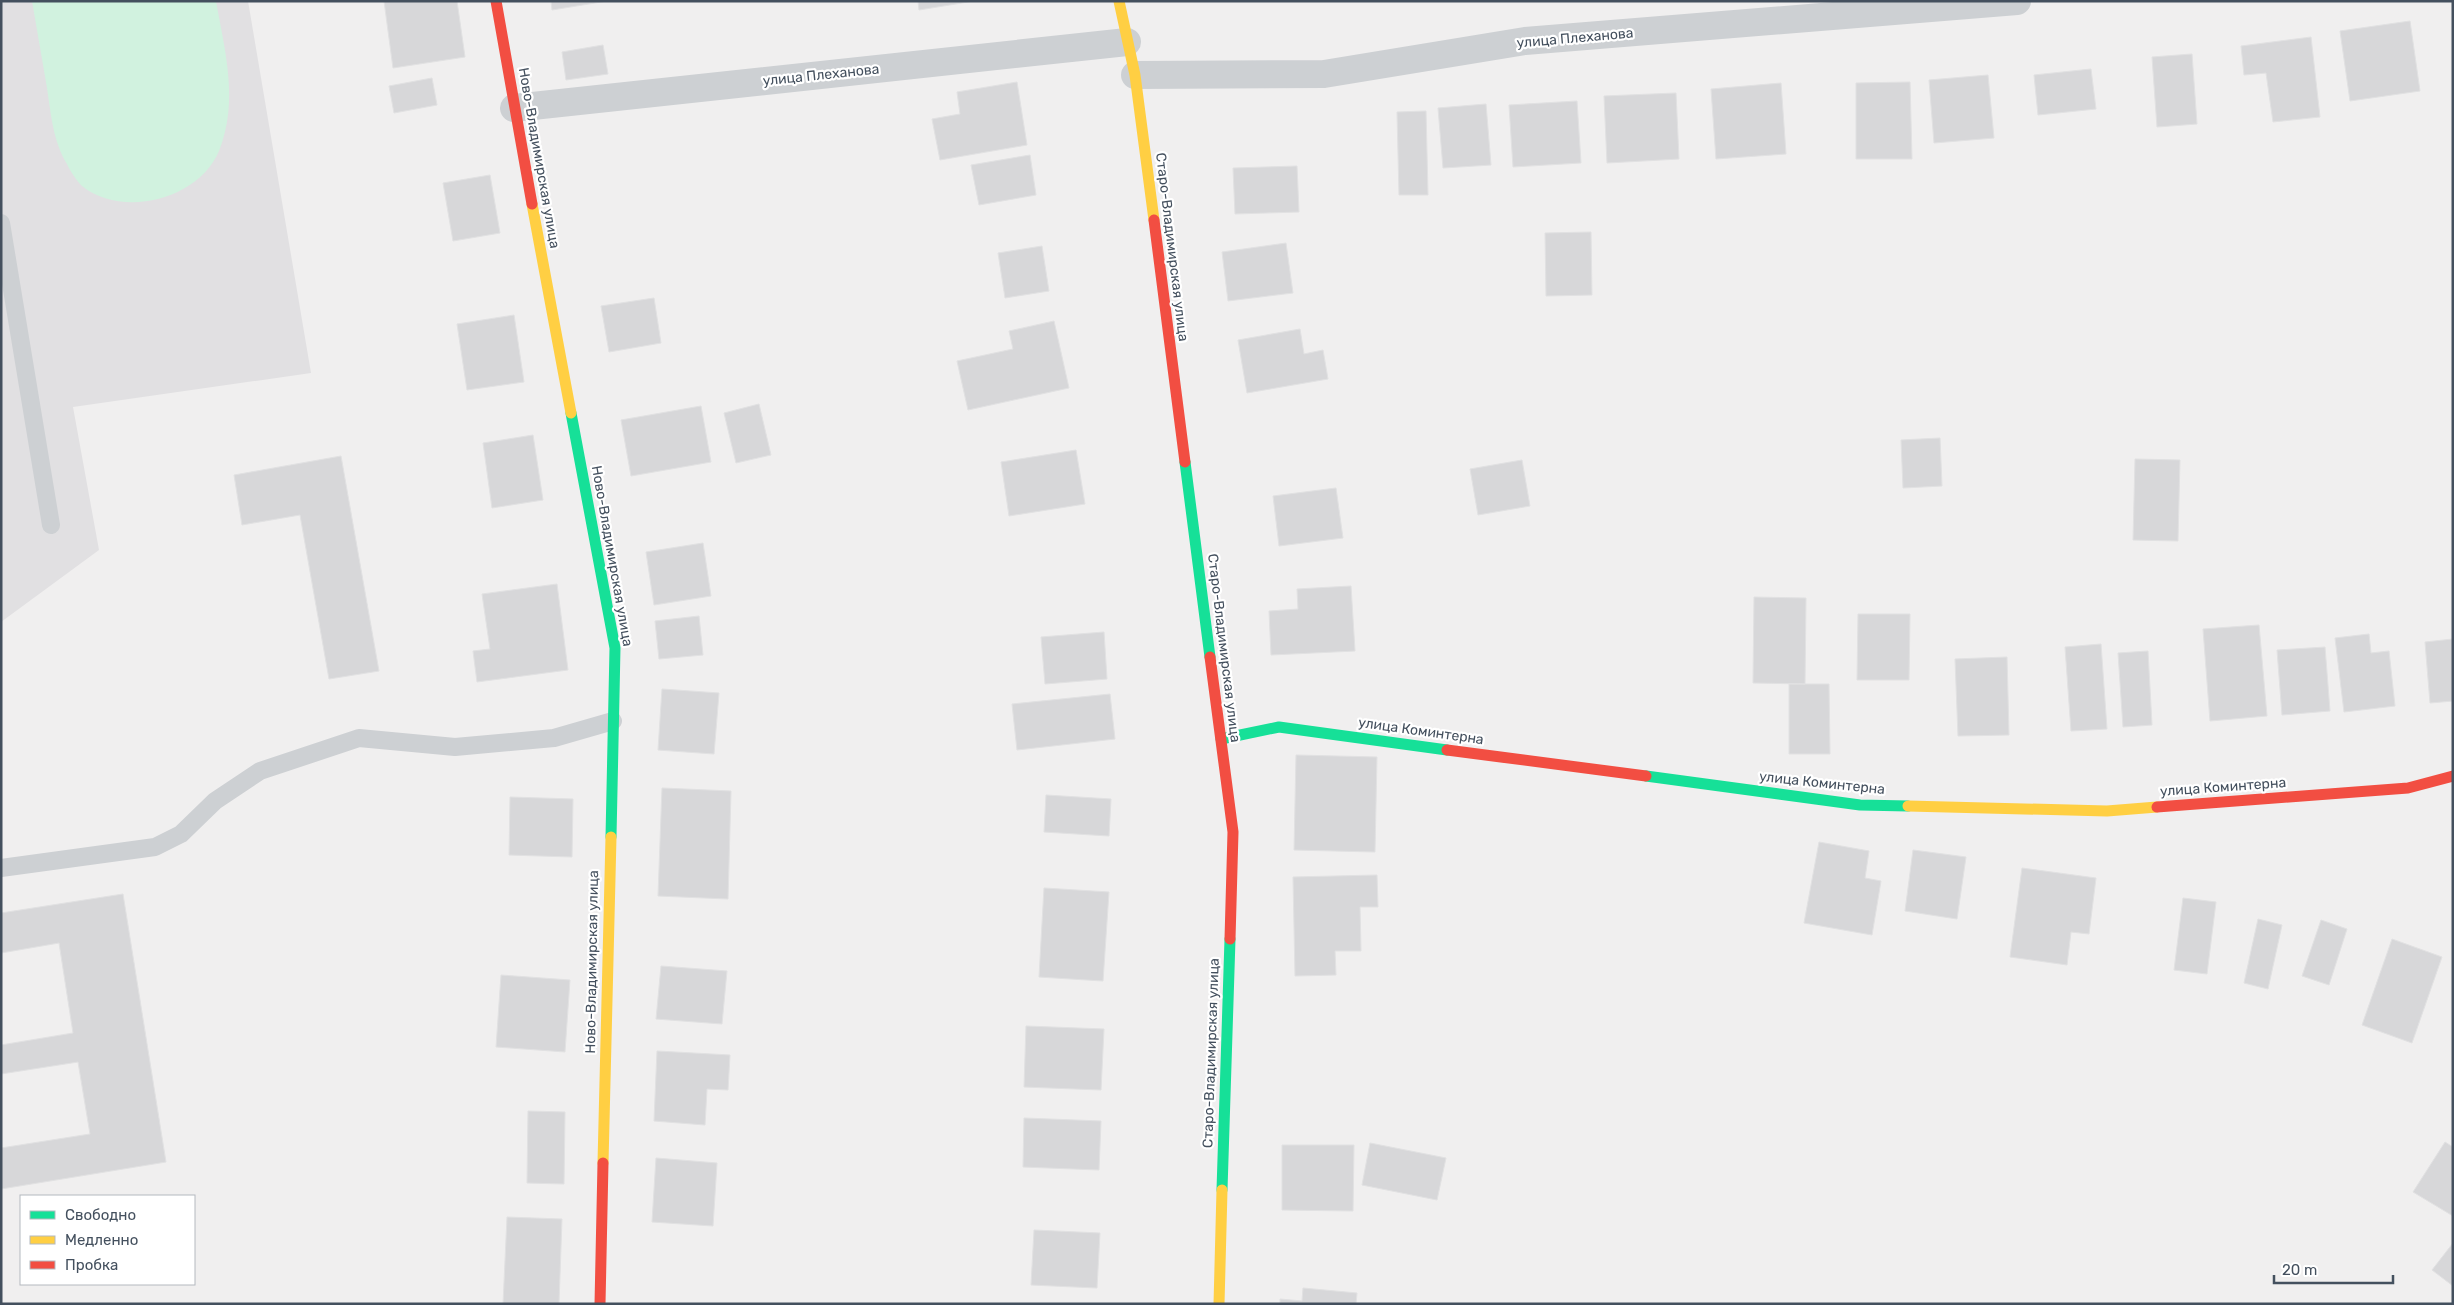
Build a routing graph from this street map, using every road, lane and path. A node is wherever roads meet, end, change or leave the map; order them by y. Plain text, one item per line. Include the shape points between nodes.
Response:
1 (496, 1) edge
2 (1119, 1) edge
3 (2017, 1) edge
4 (1127, 42) junction
5 (1135, 75) junction
6 (514, 108) junction
7 (1, 222) edge
8 (51, 525) dead end
9 (613, 721) junction
10 (1221, 739) junction
11 (2453, 776) edge
12 (1, 868) edge
13 (600, 1304) edge
14 (1219, 1304) edge

1 - 6 street, Ново-Владимирская улица
2 - 4 street, Старо-Владимирская улица
3 - 5 street, улица Плеханова via 1525,41 1324,74
4 - 5 street, Старо-Владимирская улица
4 - 6 street, улица Плеханова
5 - 10 street, Старо-Владимирская улица
6 - 9 street, Ново-Владимирская улица via 615,648
7 - 8 lane
9 - 12 lane via 554,738 456,747 359,738 260,771 215,801 181,834 155,847
9 - 13 street, Ново-Владимирская улица
10 - 11 street, улица Коминтерна via 1279,727 1860,805 2107,811 2408,788
10 - 14 street, Старо-Владимирская улица via 1233,832

